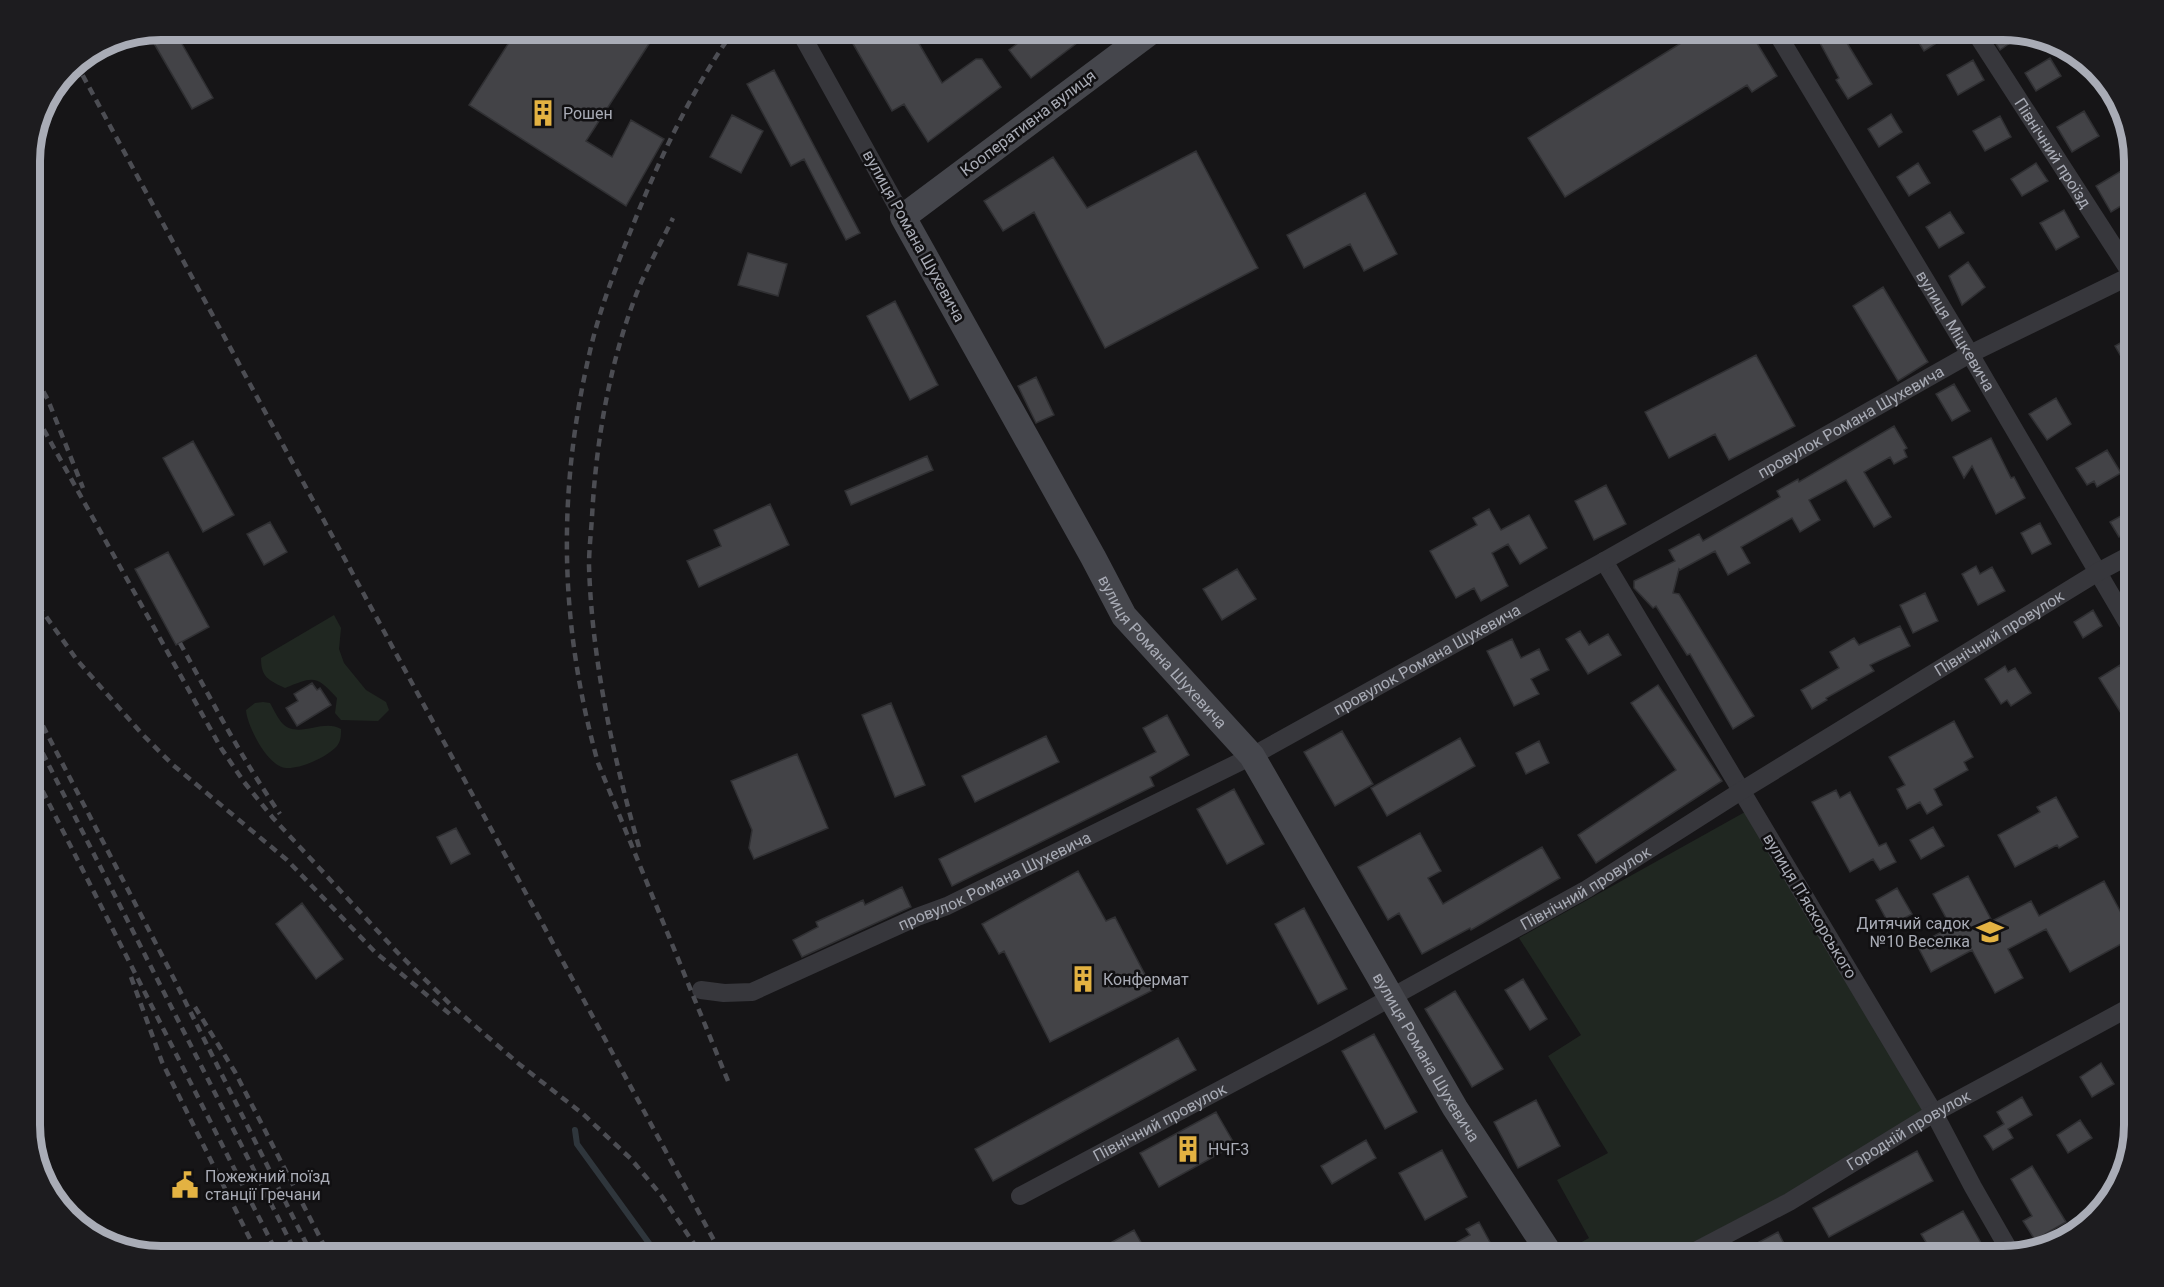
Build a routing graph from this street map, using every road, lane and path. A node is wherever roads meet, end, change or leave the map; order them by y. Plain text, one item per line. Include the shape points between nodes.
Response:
1 (805, 40) edge
2 (1139, 40) edge
3 (1781, 40) edge
4 (1980, 40) edge
5 (903, 217) junction
6 (2123, 260) edge
7 (2123, 280) edge
8 (1970, 354) junction
9 (2123, 559) edge
10 (1604, 561) junction
11 (2098, 572) junction
12 (2123, 616) edge
13 (1252, 756) junction
14 (1741, 791) junction
15 (701, 990) dead end
16 (1391, 996) junction
17 (2124, 1010) edge
18 (1935, 1113) junction
19 (1020, 1196) dead end
20 (1545, 1246) edge
21 (1705, 1246) edge
22 (2007, 1246) edge

1 - 5 street, вулиця Романа Шухевича
2 - 5 street, Кооперативна вулиця
3 - 8 street, вулиця Міцкевича
4 - 6 street, Північний проїзд
5 - 13 street, вулиця Романа Шухевича via 1124,616
7 - 8 street, провулок Романа Шухевича
8 - 10 street, провулок Романа Шухевича
8 - 11 street, вулиця Міцкевича
9 - 11 street, Північний провулок
10 - 13 street, провулок Романа Шухевича
10 - 14 street, вулиця Пʼяскорського
11 - 12 street, вулиця Міцкевича
11 - 14 street, Північний провулок
13 - 15 street, провулок Романа Шухевича via 948,906 752,992
13 - 16 street, вулиця Романа Шухевича
14 - 16 street, Північний провулок via 1587,889
14 - 18 street, вулиця Пʼяскорського
16 - 19 street, Північний провулок
16 - 20 street, вулиця Романа Шухевича via 1455,1107
17 - 18 street, Городній провулок
18 - 21 street, Городній провулок via 1789,1202
18 - 22 street, вулиця Пʼяскорського

